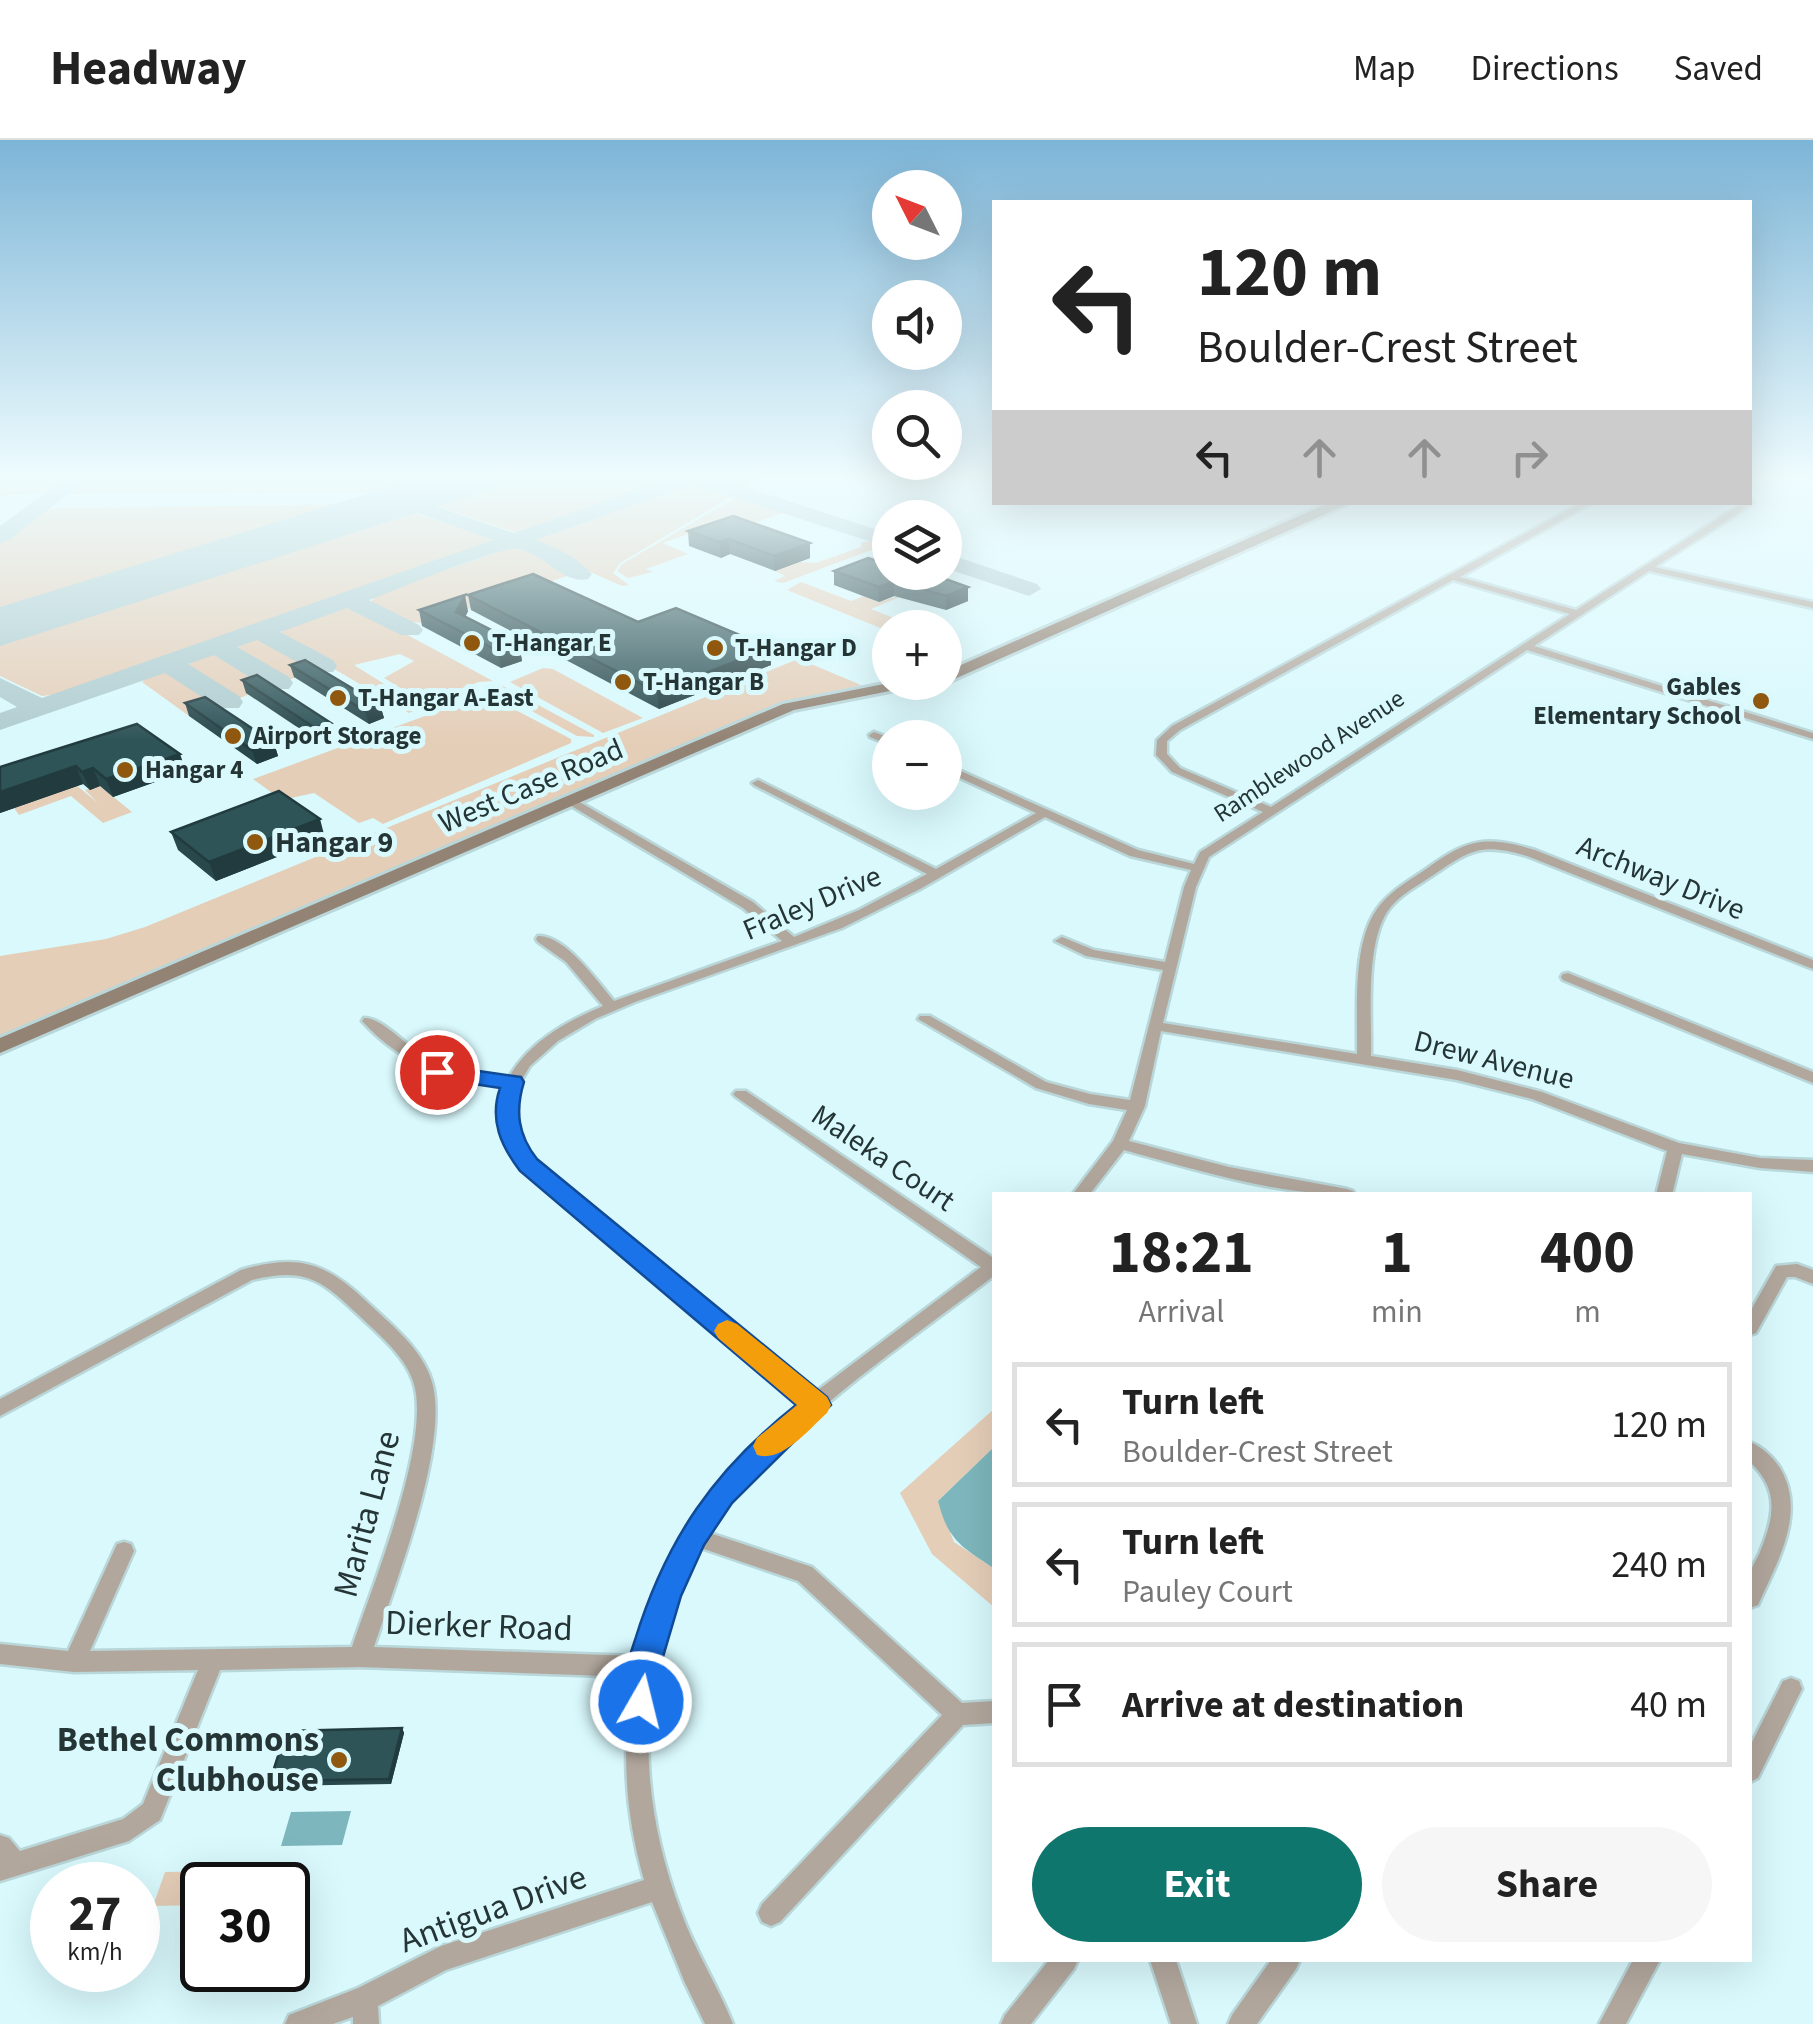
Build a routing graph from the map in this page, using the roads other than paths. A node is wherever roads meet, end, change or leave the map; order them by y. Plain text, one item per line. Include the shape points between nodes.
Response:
1 (1200, 565) edge
2 (1474, 565) edge
3 (1657, 565) edge
4 (1651, 569) junction
5 (1452, 577) junction
6 (1813, 606) edge
7 (1578, 614) junction
8 (1526, 648) junction
9 (962, 670) edge
10 (872, 690) edge
11 (1813, 736) edge
12 (962, 776) edge
13 (758, 783) dead end
14 (572, 802) junction
15 (1269, 810) junction
16 (1044, 813) junction
17 (1196, 868) junction
18 (934, 874) junction
19 (543, 939) dead end
20 (1062, 941) dead end
21 (791, 942) junction
22 (1813, 964) edge
23 (1170, 967) junction
24 (1568, 977) dead end
25 (610, 1005) junction
26 (924, 1018) dead end
27 (369, 1021) dead end
28 (1156, 1026) junction
29 (0, 1046) edge
30 (1364, 1059) junction
31 (1813, 1078) edge
32 (513, 1082) junction
33 (741, 1094) dead end
34 (1137, 1106) junction
35 (1120, 1144) junction
36 (1676, 1148) junction
37 (1813, 1166) edge
38 (1082, 1192) edge
39 (1331, 1192) edge
40 (1665, 1192) edge
41 (992, 1265) edge
42 (992, 1268) edge
43 (1813, 1278) edge
44 (1752, 1324) edge
45 (816, 1405) junction
46 (0, 1408) edge
47 (1752, 1451) edge
48 (693, 1536) junction
49 (124, 1551) dead end
50 (1752, 1593) edge
51 (0, 1654) edge
52 (360, 1657) junction
53 (213, 1660) junction
54 (74, 1662) junction
55 (643, 1667) junction
56 (1791, 1689) dead end
57 (992, 1712) edge
58 (958, 1714) junction
59 (1752, 1762) edge
60 (5, 1860) edge
61 (660, 1887) junction
62 (772, 1913) dead end
63 (1063, 1962) edge
64 (1164, 1962) edge
65 (1286, 1962) edge
66 (1646, 1962) edge
67 (366, 2012) edge
68 (298, 2024) edge
69 (720, 2024) edge
70 (1014, 2024) edge
71 (1184, 2024) edge
72 (1242, 2024) edge
73 (1612, 2024) edge

1 - 9 main road
2 - 5 street
3 - 4 street, Ramblewood Avenue
4 - 6 street
4 - 7 street, Ramblewood Avenue
5 - 7 street
5 - 15 street via 1162,740 1162,755 1176,770
7 - 8 street, Ramblewood Avenue
8 - 11 street
8 - 15 street, Ramblewood Avenue
10 - 14 main road, West Case Road via 789,707
12 - 16 street
13 - 18 street
14 - 21 street via 748,905
14 - 29 main road, West Case Road
15 - 17 street, Ramblewood Avenue via 1216,845
16 - 17 street via 1134,853
16 - 18 street, Fraley Drive
17 - 23 street
18 - 21 street, Fraley Drive
19 - 25 street via 571,959
20 - 23 street
21 - 25 street, Fraley Drive
22 - 30 street, Archway Drive via 1488,843 1458,850 1380,914 1370,946
23 - 28 street
24 - 31 street
25 - 32 street, Fraley Drive via 546,1042
26 - 34 street via 1042,1085
27 - 32 street via 437,1072
28 - 30 street, Drew Avenue
28 - 34 street
30 - 36 street, Drew Avenue via 1537,1094
32 - 45 street via 509,1132 529,1165
33 - 41 street, Maleka Court
34 - 35 street
35 - 38 street
35 - 39 street
36 - 37 street, Drew Avenue
36 - 40 street
42 - 45 street
43 - 44 street via 1782,1272
45 - 48 street via 722,1494
46 - 52 street, Marita Lane via 230,1283 264,1270 298,1266 322,1272 392,1338 424,1382 426,1440
47 - 50 street via 1782,1485 1785,1510
48 - 55 street via 665,1595
48 - 58 street via 805,1574
49 - 54 street
51 - 54 street, Dierker Road
52 - 53 street, Dierker Road
52 - 55 street, Dierker Road
53 - 54 street, Dierker Road
53 - 60 street via 152,1812 128,1829
55 - 61 street via 638,1798
56 - 59 street
57 - 58 street
58 - 62 street
61 - 67 street, Antigua Drive via 441,1959
61 - 69 street
63 - 70 street
64 - 71 street
65 - 72 street
66 - 73 street
67 - 68 street, Antigua Drive

